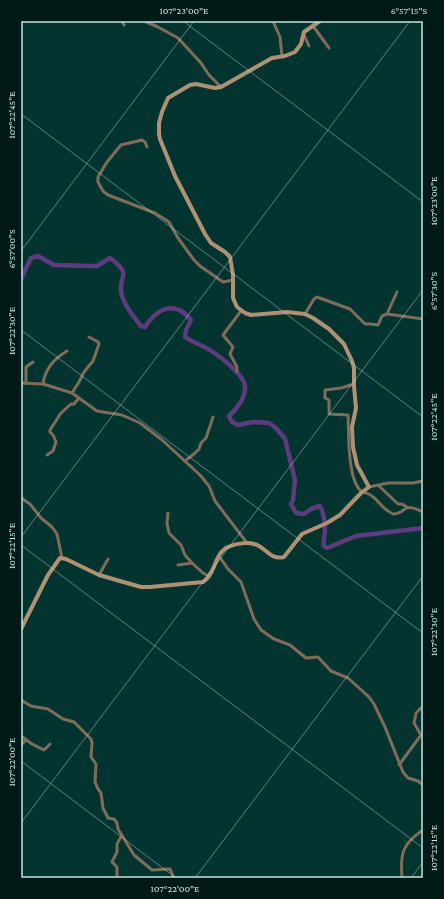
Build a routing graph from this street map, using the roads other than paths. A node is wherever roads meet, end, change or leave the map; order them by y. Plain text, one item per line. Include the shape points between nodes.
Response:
1 (122, 21) edge
2 (144, 21) edge
3 (273, 21) edge
4 (320, 21) edge
5 (124, 25) dead end
6 (313, 26) junction
7 (303, 33) junction
8 (309, 46) dead end
9 (329, 48) dead end
10 (282, 56) junction
11 (222, 87) junction
12 (147, 147) dead end
13 (234, 280) junction
14 (397, 292) dead end
15 (241, 311) junction
16 (304, 314) junction
17 (387, 314) junction
18 (423, 319) edge
19 (89, 337) dead end
20 (68, 351) dead end
21 (33, 362) dead end
22 (237, 371) dead end
23 (21, 383) edge
24 (26, 383) junction
25 (43, 384) junction
26 (350, 384) junction
27 (72, 393) junction
28 (79, 398) junction
29 (213, 417) dead end
30 (47, 455) dead end
31 (186, 462) junction
32 (423, 481) edge
33 (378, 485) junction
34 (369, 487) junction
35 (362, 492) junction
36 (21, 497) edge
37 (407, 507) junction
38 (423, 512) edge
39 (168, 513) dead end
40 (247, 544) junction
41 (219, 556) junction
42 (62, 558) junction
43 (108, 559) dead end
44 (192, 563) junction
45 (178, 565) dead end
46 (99, 575) junction
47 (209, 576) junction
48 (21, 629) edge
49 (21, 700) edge
50 (423, 706) edge
51 (21, 736) edge
52 (26, 740) junction
53 (50, 744) dead end
54 (21, 746) edge
55 (400, 765) junction
56 (423, 785) edge
57 (423, 830) edge
58 (122, 835) junction
59 (117, 878) edge
60 (174, 878) edge
61 (402, 878) edge

1 - 5 street
2 - 11 street via 178,38
3 - 10 street via 280,37
4 - 6 main road
6 - 7 main road
6 - 9 street
7 - 8 street
7 - 10 main road via 297,50
10 - 11 main road via 272,58
11 - 13 main road via 190,85 168,98 162,112 159,134 175,176 205,234 230,257
12 - 13 street via 141,140 121,145 106,162 98,177 103,191 162,217 170,224 200,266 223,282
13 - 15 main road via 234,301
14 - 17 street
15 - 16 main road via 251,315 286,312
15 - 22 street via 223,336 233,347 230,354
16 - 17 street via 316,297 350,309 365,324 378,325 382,316
16 - 26 main road via 329,329 344,344 353,364
17 - 18 street
19 - 27 street via 99,344 93,360
20 - 25 street via 55,359 46,371
21 - 24 street via 26,367
23 - 24 street
24 - 25 street
25 - 27 street
26 - 34 main road via 356,408 352,427 353,447 357,465
26 - 35 street via 325,390 325,398 329,400 330,414 348,415 352,471
27 - 28 street
28 - 30 street via 61,412 50,431 56,442 53,451
28 - 31 street via 98,411 122,415 140,423
29 - 31 street via 206,438
31 - 40 street via 207,483 215,500
32 - 33 street
33 - 34 street
33 - 37 street via 398,504
34 - 35 main road
35 - 37 street via 372,495 381,507 393,514
35 - 40 main road via 344,511 302,534 286,555 272,556 256,544
36 - 42 street via 58,534
37 - 38 street
39 - 44 street via 169,533 181,545
40 - 41 main road via 240,543 228,547
41 - 47 main road
41 - 55 street via 241,582 254,619 264,633 290,645 306,658 318,657 331,671 348,678 369,697 385,727
42 - 46 main road
42 - 48 main road via 48,575
43 - 46 street
44 - 45 street
44 - 47 street
46 - 47 main road via 132,585 150,587 200,582
49 - 58 street via 31,706 48,709 65,720 74,722 91,739 91,757 97,768 95,782 101,793 103,810 108,818 114,818
50 - 55 street via 416,713 414,723 421,735
51 - 52 street
52 - 53 street via 44,750
52 - 54 street
55 - 56 street via 407,777
57 - 61 street via 403,852
58 - 59 street via 112,862 117,867
58 - 60 street via 137,858 152,870 170,869

